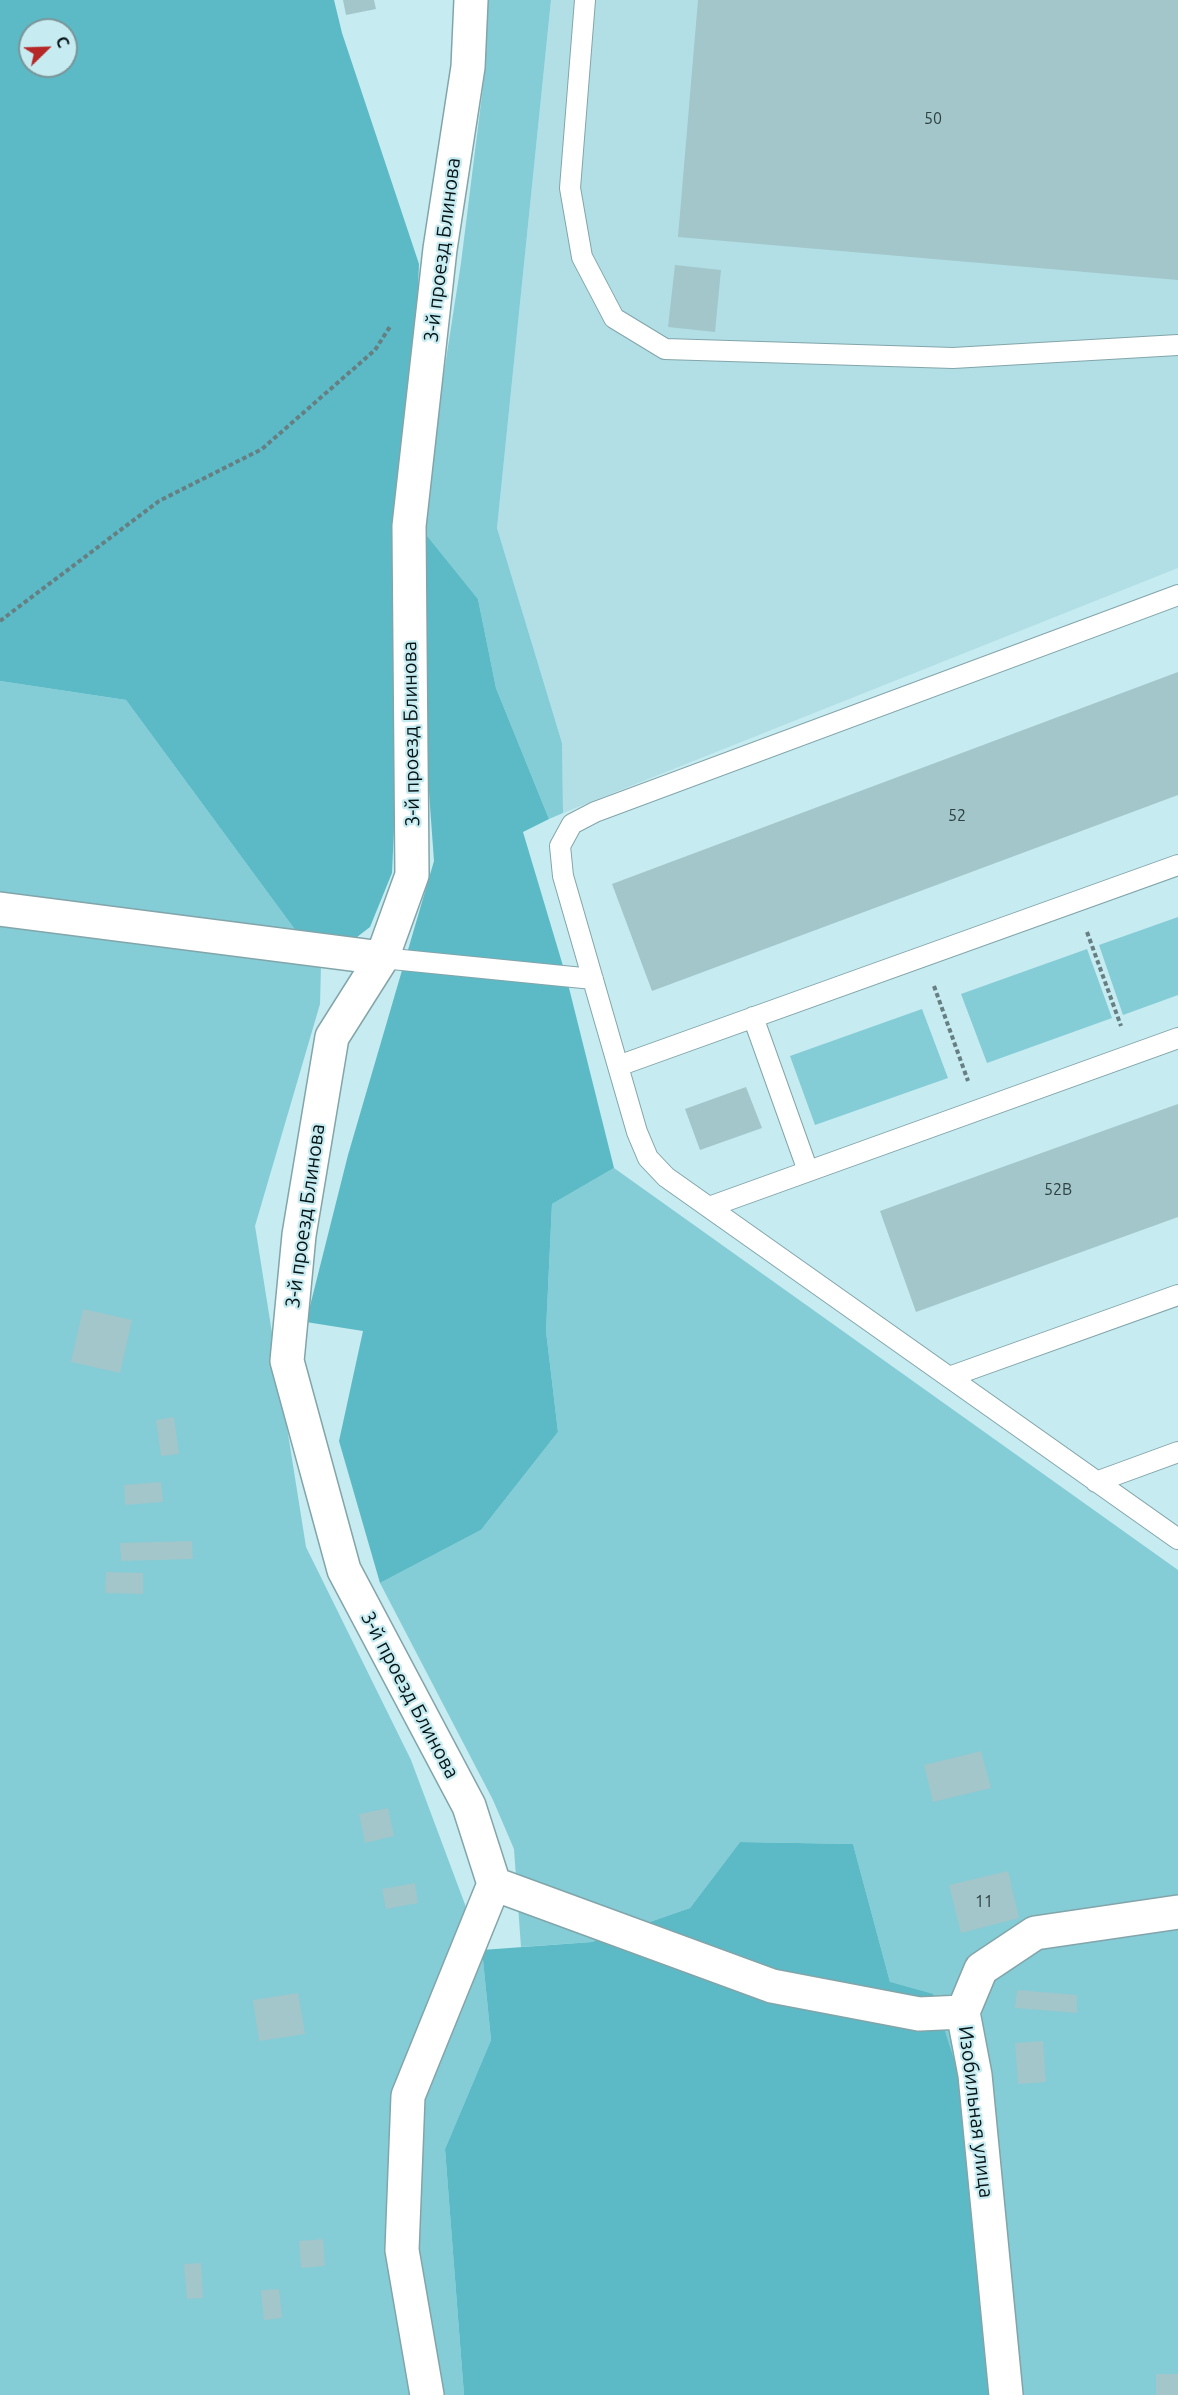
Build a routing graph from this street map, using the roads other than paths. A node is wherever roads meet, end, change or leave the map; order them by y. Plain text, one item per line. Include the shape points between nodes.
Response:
1 (471, 0) edge
2 (585, 0) edge
3 (1178, 345) edge
4 (1178, 595) edge
5 (1178, 864) edge
6 (0, 909) edge
7 (382, 958) junction
8 (593, 979) junction
9 (753, 1017) junction
10 (1178, 1038) edge
11 (618, 1066) junction
12 (808, 1171) junction
13 (709, 1207) junction
14 (1178, 1295) edge
15 (949, 1377) junction
16 (1178, 1452) edge
17 (1096, 1482) junction
18 (1178, 1539) edge
19 (494, 1884) junction
20 (1178, 1912) edge
21 (963, 2013) junction
22 (427, 2395) edge
23 (1006, 2395) edge

1 - 7 street, 3-й проезд Блинова via 468,67 440,249 409,526 412,875
2 - 3 lane via 570,188 582,257 614,318 665,349 953,358
4 - 8 lane via 595,812 572,824 560,846 563,876
5 - 9 lane
6 - 7 street
7 - 8 lane
7 - 19 street, 3-й проезд Блинова via 332,1037 299,1235 288,1361 344,1570 470,1806
8 - 11 lane
9 - 11 lane
9 - 12 lane
10 - 12 lane
11 - 13 lane via 648,1158 666,1177
12 - 13 lane
13 - 15 lane
14 - 15 lane
15 - 17 lane
16 - 17 lane
17 - 18 lane
19 - 21 street via 772,1986 919,2013
19 - 22 street via 408,2096 402,2250
20 - 21 street, Изобильная улица via 1035,1933 981,1969
21 - 23 street, Изобильная улица via 975,2075

